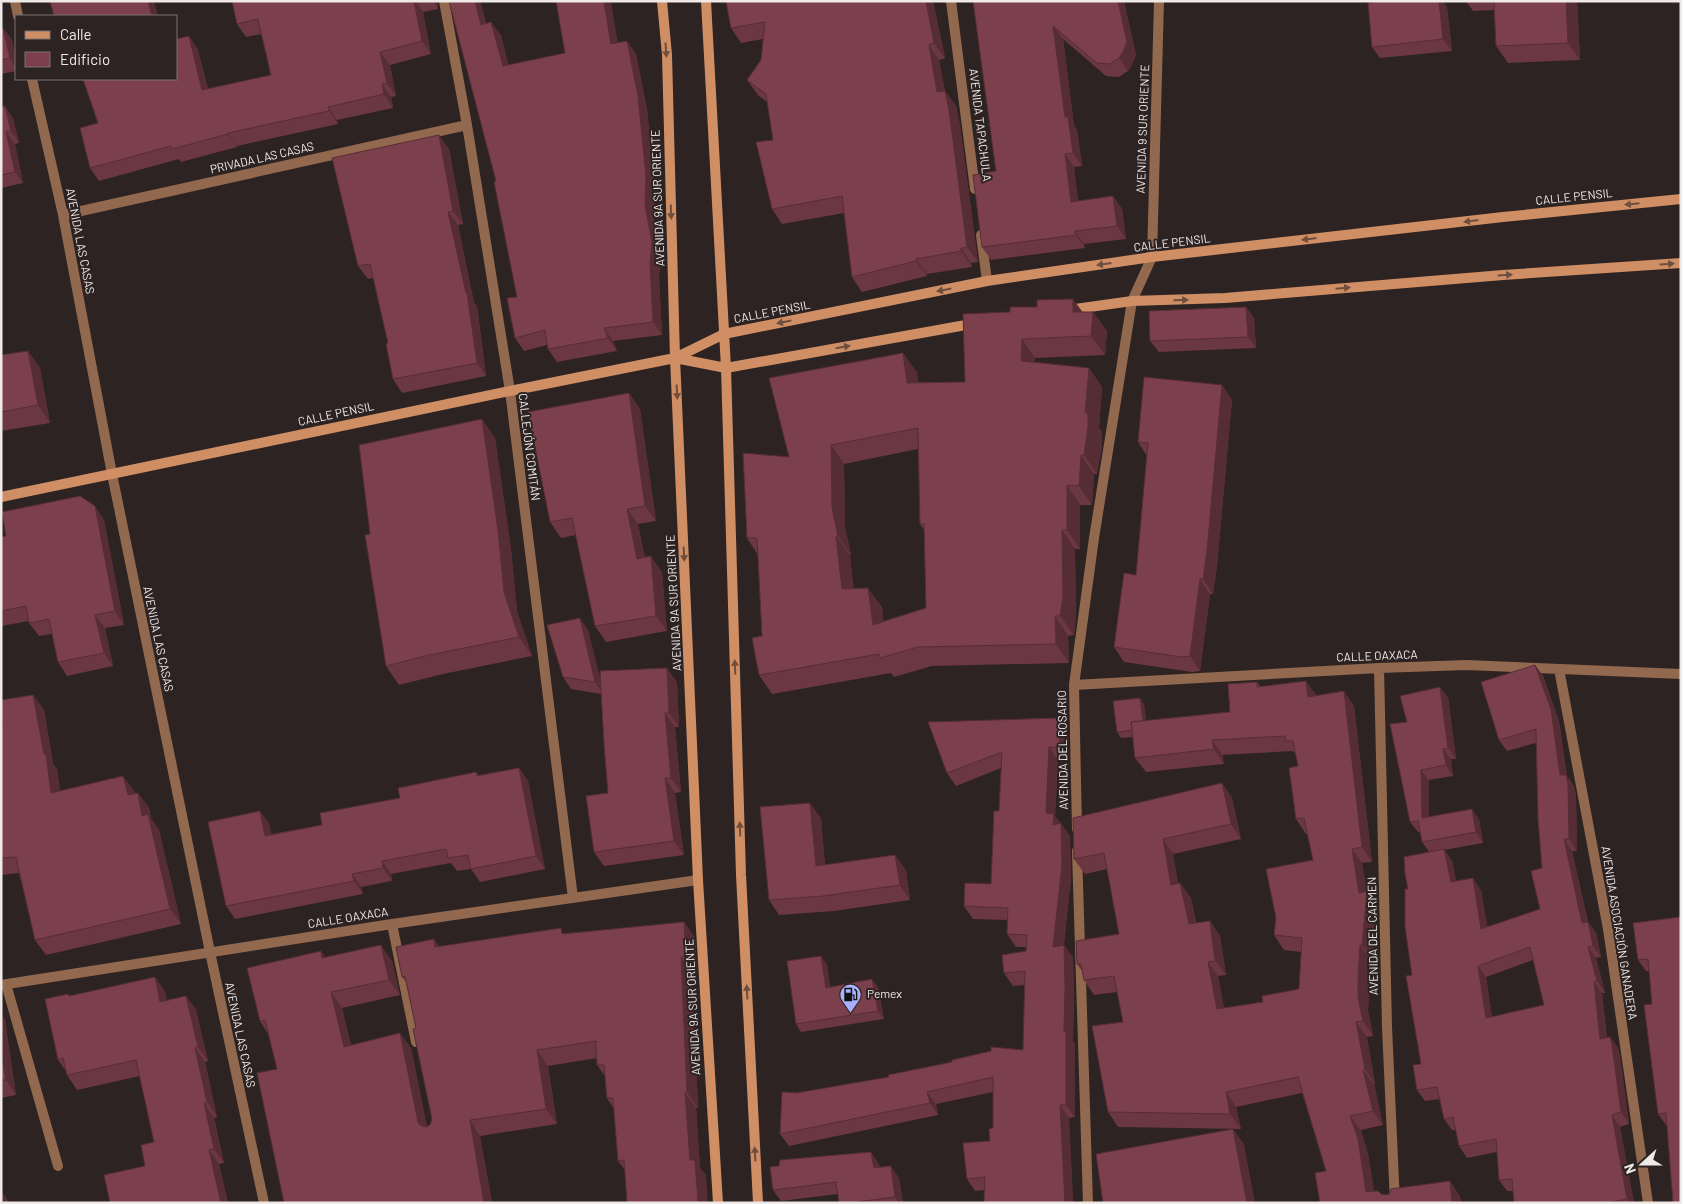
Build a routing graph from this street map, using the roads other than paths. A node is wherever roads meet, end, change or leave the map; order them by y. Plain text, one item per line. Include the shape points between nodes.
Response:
1 (15, 1) edge
2 (444, 1) edge
3 (662, 1) edge
4 (706, 1) edge
5 (951, 1) edge
6 (1159, 1) edge
7 (18, 15) edge
8 (32, 80) edge
9 (466, 125) junction
10 (1681, 200) edge
11 (977, 204) edge
12 (63, 216) junction
13 (980, 223) edge
14 (1152, 257) junction
15 (1681, 263) edge
16 (987, 281) junction
17 (1132, 301) junction
18 (1053, 312) edge
19 (984, 322) edge
20 (724, 334) junction
21 (675, 358) junction
22 (726, 368) junction
23 (510, 391) junction
24 (112, 474) junction
25 (1, 497) edge
26 (1380, 668) junction
27 (1559, 669) junction
28 (1681, 674) edge
29 (1074, 685) junction
30 (698, 880) junction
31 (572, 898) junction
32 (392, 924) junction
33 (210, 952) junction
34 (4, 984) edge
35 (418, 1050) edge
36 (58, 1166) dead end
37 (264, 1203) edge
38 (718, 1203) edge
39 (758, 1203) edge
40 (1088, 1203) edge
41 (1395, 1203) edge
42 (1648, 1203) edge

1 - 7 street
2 - 9 street, CALLEJÓN COMITÁN
3 -> 21 main road, AVENIDA 9A SUR ORIENTE via 667,55
4 - 20 main road
5 - 11 street, AVENIDA TAPACHULA
6 - 14 street, AVENIDA 9 SUR ORIENTE
8 - 12 street, AVENIDA LAS CASAS
9 - 12 street, PRIVADA LAS CASAS
9 - 23 street, CALLEJÓN COMITÁN
10 -> 14 main road, CALLE PENSIL
12 - 24 street, AVENIDA LAS CASAS
13 - 16 street
14 -> 16 main road, CALLE PENSIL
14 - 17 street, AVENIDA DEL ROSARIO
17 -> 15 main road via 1224,298
16 -> 20 main road, CALLE PENSIL
17 - 18 main road
17 - 29 street, AVENIDA DEL ROSARIO
22 -> 19 main road, CALLE PENSIL
20 - 21 main road, CALLE PENSIL
20 - 22 main road
21 - 22 main road, CALLE PENSIL
21 - 23 main road, CALLE PENSIL
21 -> 30 main road, AVENIDA 9A SUR ORIENTE
39 -> 22 main road via 741,875
23 - 24 main road, CALLE PENSIL
23 - 31 street, CALLEJÓN COMITÁN
24 - 25 main road, CALLE PENSIL
24 - 33 street, AVENIDA LAS CASAS
26 - 27 street, CALLE OAXACA via 1467,665
26 - 29 street, CALLE OAXACA
26 - 41 street, AVENIDA DEL CARMEN via 1387,1027
27 - 28 street, CALLE OAXACA
27 - 42 street, AVENIDA ASOCIACIÓN GANADERA via 1608,929
29 - 40 street, AVENIDA DEL ROSARIO
30 - 31 street, CALLE OAXACA
30 - 38 main road, AVENIDA 9A SUR ORIENTE
31 - 32 street, CALLE OAXACA
32 - 33 street, CALLE OAXACA
32 - 35 street
33 - 34 street, CALLE OAXACA
33 - 37 street, AVENIDA LAS CASAS
34 - 36 street

